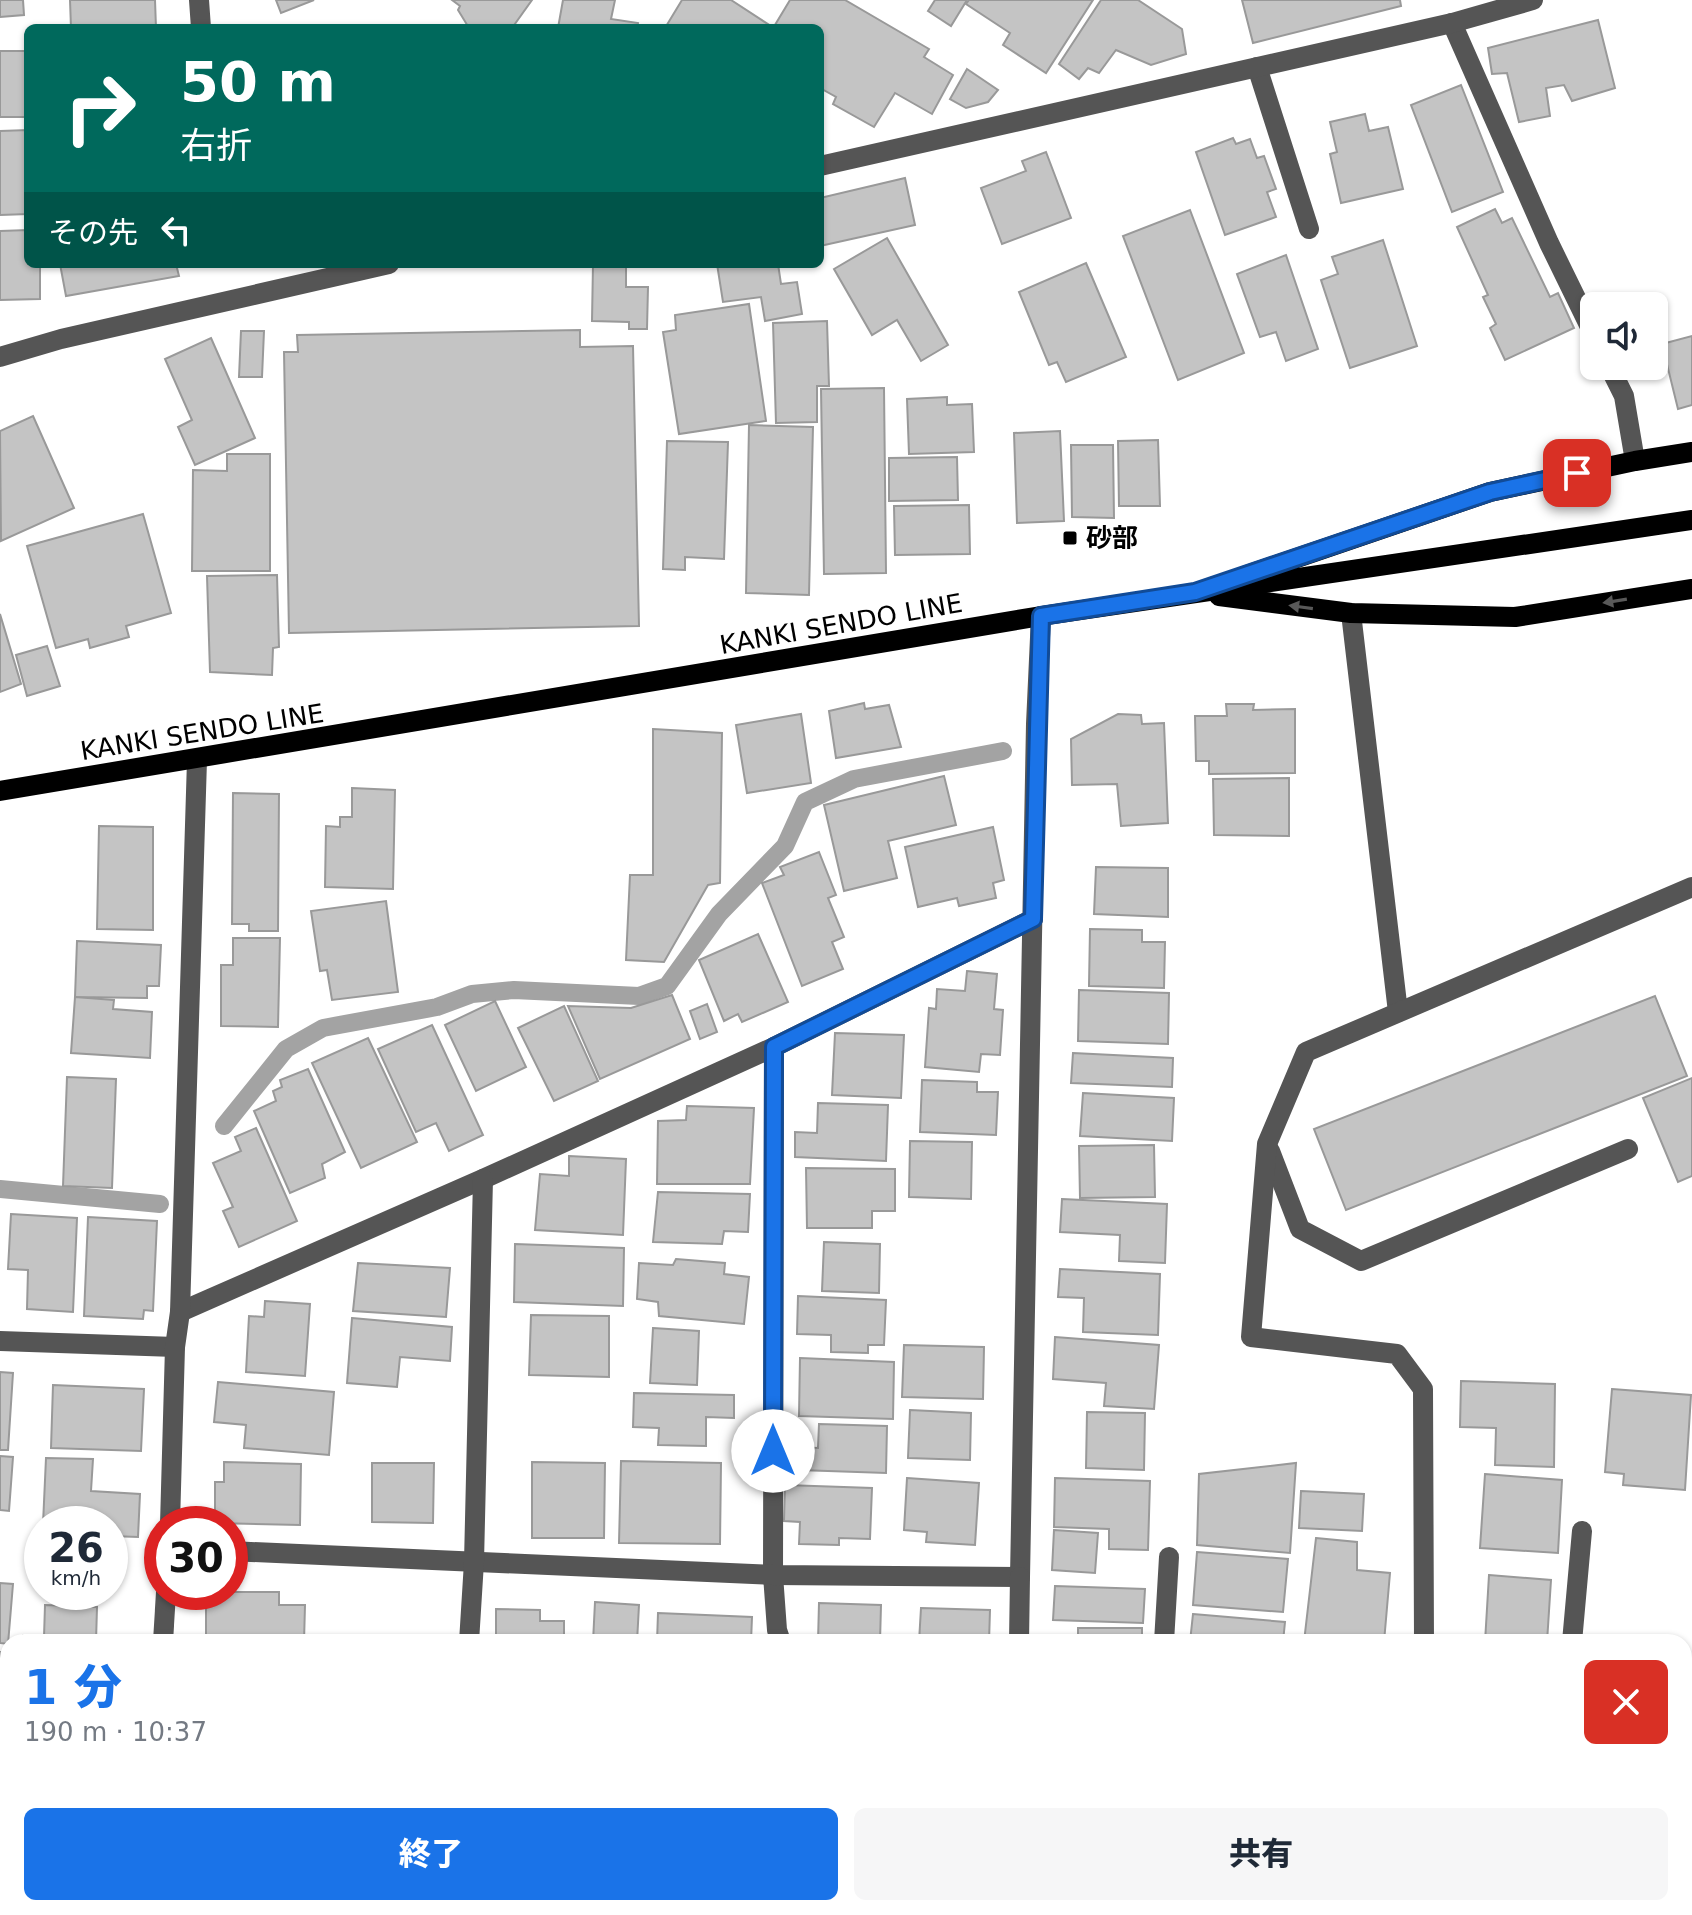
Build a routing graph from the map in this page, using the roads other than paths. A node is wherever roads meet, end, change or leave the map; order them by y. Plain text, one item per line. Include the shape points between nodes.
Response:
1 (199, 0) edge
2 (1533, 0) edge
3 (1452, 23) junction
4 (201, 24) edge
5 (1257, 67) junction
6 (824, 165) edge
7 (1309, 229) dead end
8 (372, 268) edge
9 (1580, 306) edge
10 (0, 357) edge
11 (1616, 380) edge
12 (1692, 452) edge
13 (1635, 461) junction
14 (1692, 520) edge
15 (1692, 589) edge
16 (1195, 592) junction
17 (1351, 613) junction
18 (1041, 616) junction
19 (197, 760) junction
20 (0, 791) edge
21 (1692, 887) edge
22 (1033, 919) junction
23 (1398, 1012) junction
24 (774, 1047) junction
25 (1267, 1144) junction
26 (1628, 1149) dead end
27 (483, 1179) junction
28 (180, 1312) junction
29 (0, 1341) edge
30 (175, 1347) junction
31 (171, 1506) edge
32 (1582, 1531) dead end
33 (248, 1552) edge
34 (1169, 1557) dead end
35 (474, 1562) junction
36 (773, 1575) junction
37 (1020, 1577) junction
38 (165, 1610) edge
39 (163, 1634) edge
40 (470, 1634) edge
41 (778, 1634) edge
42 (1019, 1634) edge
43 (1164, 1634) edge
44 (1424, 1634) edge
45 (1573, 1634) edge

1 - 4 street
2 - 3 street
3 - 5 street
3 - 9 street
5 - 6 street
5 - 7 street
8 - 10 street
11 - 13 street via 1624,396
12 - 13 main road
13 - 16 main road via 1490,492
14 - 16 main road, KANKI SENDO LINE
15 -> 17 main road via 1515,617
17 -> 16 main road
16 - 18 main road, KANKI SENDO LINE
17 - 23 street
18 - 19 main road, KANKI SENDO LINE
18 - 22 street
19 - 20 main road, KANKI SENDO LINE
19 - 28 street
21 - 23 street
22 - 24 street
22 - 37 street
23 - 25 street via 1306,1052
24 - 27 street
24 - 36 street
25 - 26 street via 1300,1229 1361,1261
25 - 44 street via 1251,1337 1397,1354 1423,1389
27 - 28 street
27 - 35 street
28 - 30 street
29 - 30 street
30 - 31 street
32 - 45 street
33 - 35 street
34 - 43 street
35 - 36 street
35 - 40 street
36 - 37 street
36 - 41 street
37 - 42 street
38 - 39 street

